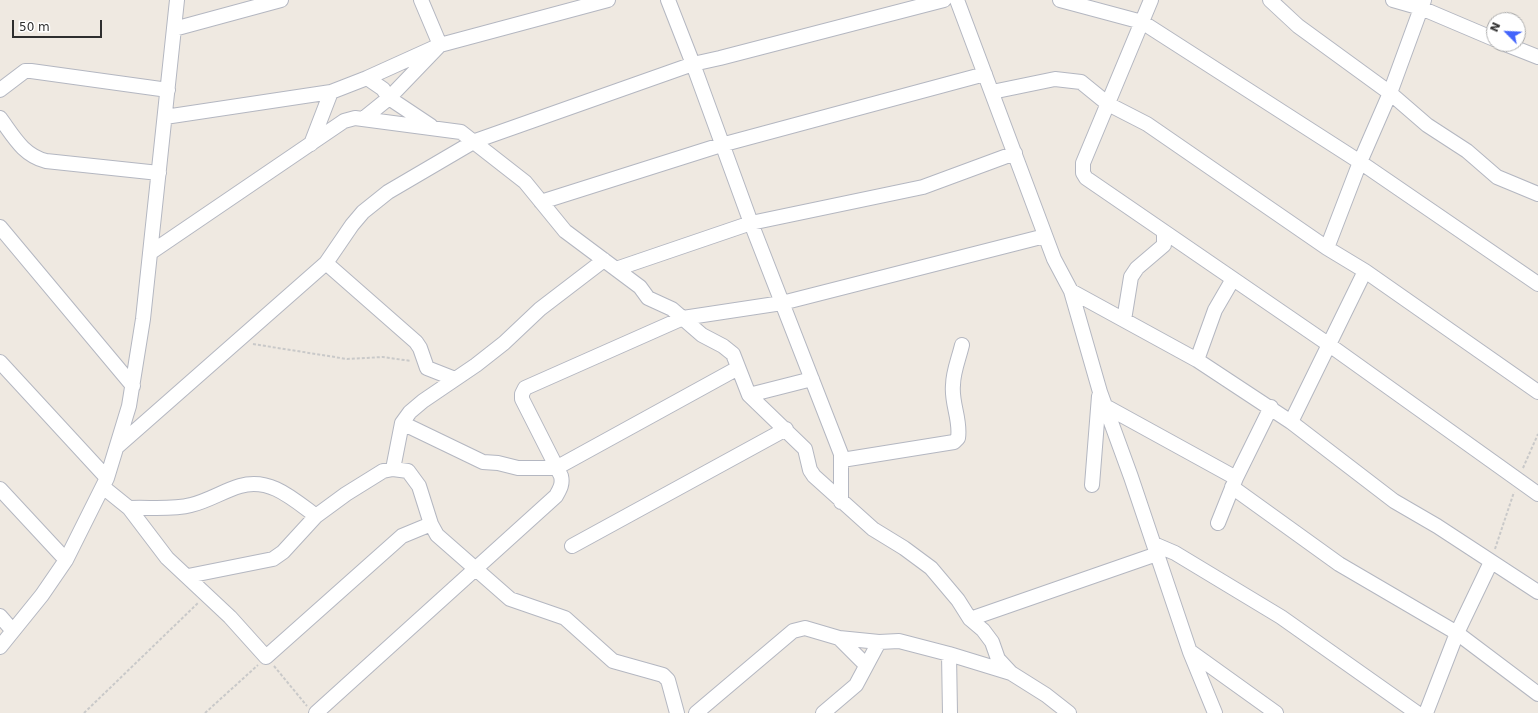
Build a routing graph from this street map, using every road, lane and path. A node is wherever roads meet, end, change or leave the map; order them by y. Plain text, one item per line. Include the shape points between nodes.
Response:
1 (177, 0) edge
2 (281, 0) edge
3 (421, 0) edge
4 (608, 0) edge
5 (668, 0) edge
6 (944, 0) edge
7 (958, 0) edge
8 (1060, 0) edge
9 (1151, 0) edge
10 (1270, 0) edge
11 (1393, 0) edge
12 (1423, 4) edge
13 (1142, 22) junction
14 (174, 29) junction
15 (1486, 35) edge
16 (440, 45) junction
17 (1525, 52) edge
18 (1538, 57) edge
19 (693, 64) junction
20 (985, 74) junction
21 (367, 78) junction
22 (0, 90) edge
23 (168, 90) junction
24 (331, 92) junction
25 (992, 92) junction
26 (1390, 93) junction
27 (390, 98) junction
28 (1108, 104) junction
29 (165, 117) junction
30 (0, 118) edge
31 (363, 119) junction
32 (433, 128) junction
33 (475, 141) junction
34 (311, 144) junction
35 (721, 144) junction
36 (1015, 153) junction
37 (1360, 162) junction
38 (159, 173) junction
39 (1538, 194) edge
40 (541, 202) junction
41 (751, 223) junction
42 (0, 227) edge
43 (1164, 232) junction
44 (1045, 236) junction
45 (1327, 248) junction
46 (150, 253) junction
47 (604, 260) junction
48 (326, 263) junction
49 (616, 269) junction
50 (1365, 271) junction
51 (1233, 279) junction
52 (1538, 284) edge
53 (1071, 291) junction
54 (782, 303) junction
55 (683, 318) junction
56 (1124, 320) junction
57 (238, 342) junction
58 (1328, 344) junction
59 (962, 345) dead end
60 (1197, 360) junction
61 (0, 362) edge
62 (427, 368) junction
63 (738, 368) junction
64 (455, 379) junction
65 (812, 379) junction
66 (133, 386) junction
67 (1100, 392) junction
68 (1538, 392) edge
69 (749, 395) junction
70 (1105, 406) junction
71 (1270, 407) junction
72 (1291, 422) junction
73 (402, 423) junction
74 (786, 429) junction
75 (1538, 434) edge
76 (118, 446) junction
77 (842, 460) junction
78 (556, 468) junction
79 (393, 469) junction
80 (1518, 480) junction
81 (105, 482) junction
82 (1234, 482) junction
83 (1092, 485) dead end
84 (0, 489) edge
85 (1538, 494) edge
86 (841, 502) junction
87 (129, 508) junction
88 (316, 516) junction
89 (1218, 523) dead end
90 (431, 524) junction
91 (572, 546) dead end
92 (1156, 549) junction
93 (66, 560) junction
94 (1491, 562) junction
95 (475, 569) junction
96 (188, 576) junction
97 (1538, 592) edge
98 (206, 595) junction
99 (0, 616) edge
100 (970, 619) junction
101 (14, 631) junction
102 (1457, 633) junction
103 (838, 638) junction
104 (879, 642) junction
105 (0, 647) edge
106 (1190, 652) junction
107 (949, 654) junction
108 (266, 657) junction
109 (866, 665) junction
110 (1011, 673) junction
111 (1538, 694) edge
112 (312, 710) edge
113 (84, 713) edge
114 (205, 713) edge
115 (677, 713) edge
116 (696, 713) edge
117 (823, 713) edge
118 (950, 713) edge
119 (1069, 713) edge
120 (1215, 713) edge
121 (1276, 713) edge
122 (1417, 713) edge
123 (1426, 713) edge

1 - 14 street
2 - 14 street
3 - 16 street
4 - 16 street
5 - 19 street
6 - 19 street
7 - 20 street
8 - 13 street
9 - 13 street
10 - 26 street via 1298,26
11 - 12 street
12 - 15 street
12 - 26 street
13 - 28 street
13 - 37 street
14 - 23 street
16 - 21 street
16 - 27 street
17 - 18 street
19 - 33 street
19 - 35 street
20 - 25 street
20 - 35 street
21 - 24 street
21 - 27 street via 383,89
22 - 23 street via 25,71
23 - 29 street
24 - 29 street
24 - 34 street
25 - 28 street via 1055,79 1081,82
25 - 36 street
26 - 37 street
26 - 39 street via 1427,125 1467,151 1498,177
27 - 31 street
27 - 32 street
28 - 43 street via 1083,162 1083,173 1086,178
28 - 45 street via 1147,124
29 - 38 street
30 - 38 street via 24,150 35,158
31 - 32 street
31 - 34 street via 344,121
32 - 33 street via 461,132
33 - 40 street via 525,182
33 - 48 street via 382,197 352,225
34 - 46 street
35 - 40 street
35 - 41 street
36 - 41 street via 923,187
36 - 44 street
37 - 45 street
37 - 52 street
38 - 46 street
40 - 47 street via 566,231
41 - 49 street
41 - 54 street
42 - 66 street
43 - 51 street
43 - 56 street via 1164,245 1137,268 1131,277
44 - 53 street
44 - 54 street
45 - 50 street
46 - 66 street
47 - 49 street
47 - 64 street via 540,309 504,343
48 - 57 street
48 - 62 street via 416,342
49 - 55 street via 640,287 648,298 668,307
50 - 58 street
50 - 68 street
51 - 58 street
51 - 60 street via 1215,310
53 - 56 street
53 - 67 street
54 - 55 street
54 - 65 street
55 - 63 street via 702,335 733,354
55 - 78 street via 525,388 522,400
56 - 60 street
57 - 62 path via 348,359 400,359
57 - 76 street
58 - 72 street
58 - 80 street
59 - 77 street via 953,384 953,399 960,430 954,442
60 - 71 street
61 - 81 street
62 - 64 street
63 - 69 street
63 - 78 street
64 - 73 street via 423,401
65 - 69 street
65 - 77 street
66 - 76 street
67 - 70 street
67 - 83 street
69 - 74 street
70 - 82 street
70 - 92 street
71 - 72 street
71 - 82 street
72 - 94 street via 1394,501
73 - 78 street via 483,462 518,468
73 - 79 street
74 - 86 street via 805,449 814,476
74 - 91 street
75 - 80 path
76 - 81 street
77 - 86 street
78 - 95 street via 562,481 556,496
79 - 88 street via 374,476
79 - 90 street via 408,471 413,477 419,486
80 - 85 street
80 - 94 path
81 - 87 street
81 - 93 street
82 - 89 street
82 - 102 street via 1339,564
84 - 93 street
86 - 100 street via 872,529 931,568 958,600
87 - 88 street via 188,506 252,483 268,485 282,491
87 - 96 street via 167,558
88 - 96 street via 283,552 273,558
90 - 95 street via 437,535
90 - 108 street via 402,536
92 - 100 street
92 - 106 street
92 - 122 street via 1175,553 1281,617
93 - 101 street
94 - 97 street
94 - 102 street
95 - 112 street
95 - 115 street via 510,599 565,618 613,660 664,676 668,680
96 - 98 street
98 - 108 street
98 - 113 path
99 - 101 street
100 - 110 street via 983,630 992,642 998,659
101 - 105 street
102 - 111 street
102 - 123 street
103 - 104 street
103 - 109 street
103 - 116 street via 805,628 793,631
104 - 107 street via 899,641
104 - 109 street
106 - 120 street
106 - 121 street
107 - 110 street
107 - 118 street
108 - 112 path
108 - 114 path
109 - 117 street via 856,685
110 - 119 street

